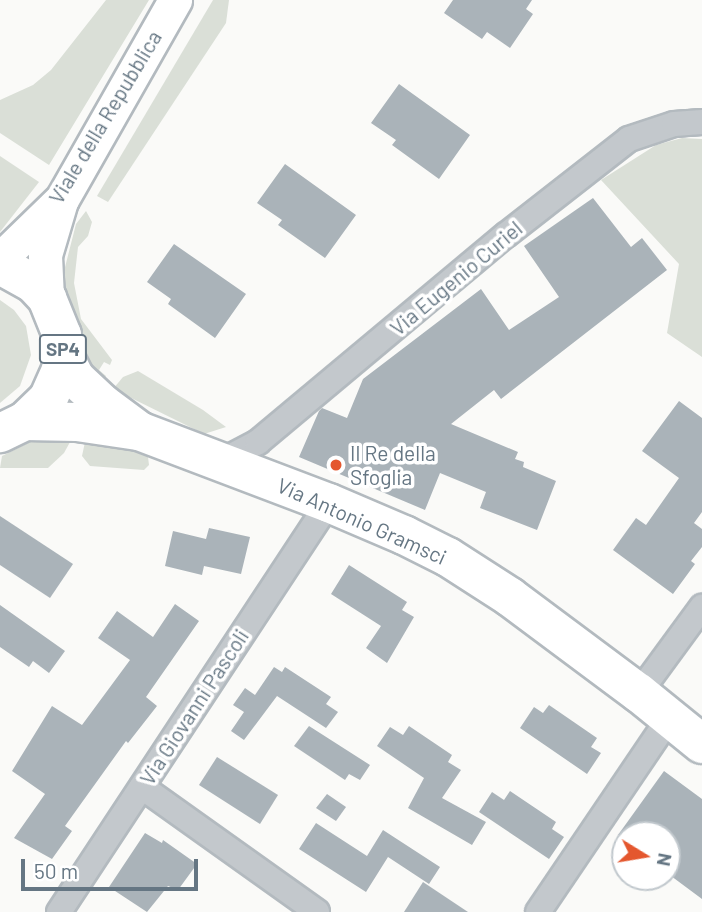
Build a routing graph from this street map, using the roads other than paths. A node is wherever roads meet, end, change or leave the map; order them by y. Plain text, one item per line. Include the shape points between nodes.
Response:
1 (174, 0) edge
2 (702, 122) edge
3 (62, 199) junction
4 (0, 259) edge
5 (0, 265) edge
6 (47, 298) junction
7 (63, 354) junction
8 (13, 427) edge
9 (139, 431) junction
10 (222, 461) junction
11 (329, 503) junction
12 (702, 607) edge
13 (639, 692) junction
14 (670, 717) junction
15 (702, 744) edge
16 (142, 787) junction
17 (59, 912) edge
18 (317, 912) edge
19 (538, 912) edge

1 - 3 street, Viale della Repubblica
2 - 10 street, Via Eugenio Curiel via 638,134 621,145 257,442
3 - 4 street, Viale della Repubblica
3 - 6 street via 45,255
5 - 6 main road, SP4 via 33,283
6 - 7 main road, SP4 via 62,335
7 - 8 main road, SP4 via 56,385 43,405
7 - 9 main road, Via Antonio Gramsci via 75,379
8 - 9 main road, Via Antonio Gramsci via 77,422
9 - 10 main road, Via Antonio Gramsci
10 - 11 main road, Via Antonio Gramsci
11 - 13 main road, Via Antonio Gramsci via 448,557
11 - 16 street, Via Giovanni Pascoli
12 - 13 street
13 - 14 main road, Via Antonio Gramsci
14 - 15 main road, Via Antonio Gramsci
14 - 19 street
16 - 17 street, Via Giovanni Pascoli
16 - 18 street

